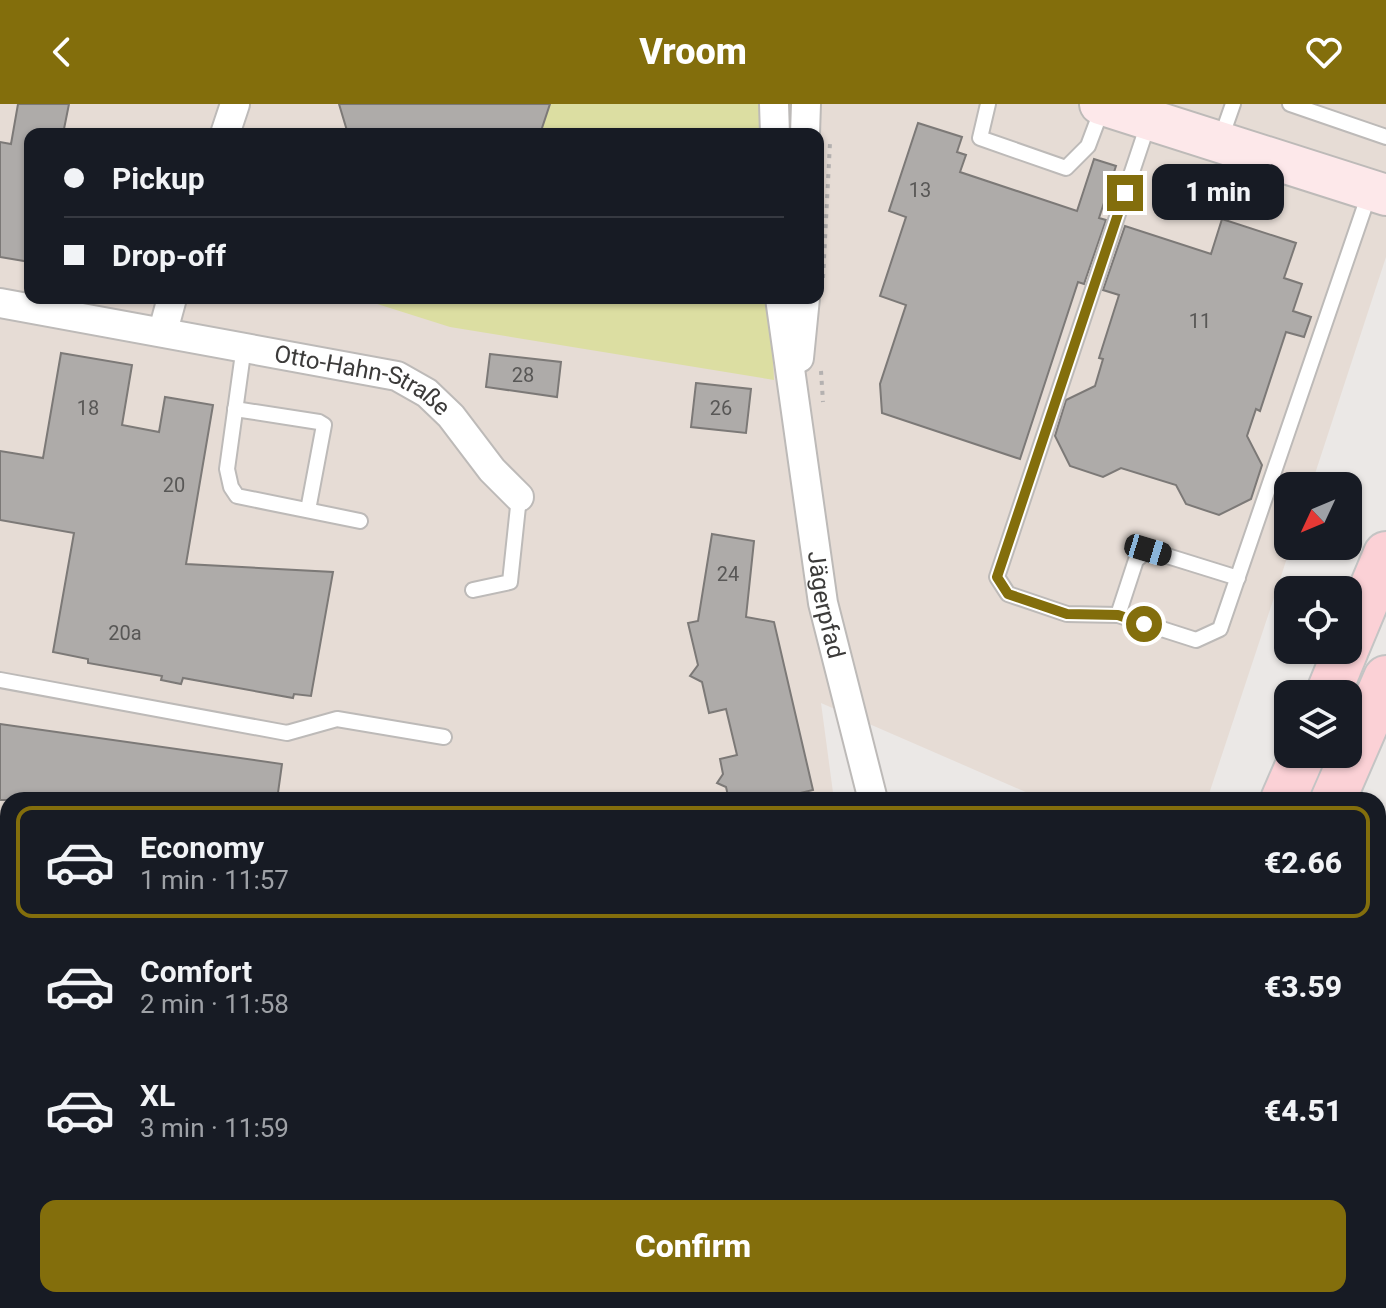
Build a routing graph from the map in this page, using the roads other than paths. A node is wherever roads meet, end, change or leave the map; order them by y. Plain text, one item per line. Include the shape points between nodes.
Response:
1 (235, 104) edge
2 (774, 104) edge
3 (806, 104) edge
4 (988, 104) edge
5 (1102, 104) edge
6 (1233, 104) edge
7 (1290, 104) edge
8 (1149, 119) junction
9 (227, 128) edge
10 (775, 128) edge
11 (816, 128) edge
12 (1386, 137) edge
13 (1220, 142) junction
14 (1378, 192) edge
15 (0, 303) edge
16 (170, 304) edge
17 (781, 304) edge
18 (812, 304) edge
19 (163, 331) junction
20 (244, 346) junction
21 (795, 407) junction
22 (235, 409) junction
23 (519, 497) joint
24 (308, 510) junction
25 (360, 521) dead end
26 (1386, 554) edge
27 (1238, 578) junction
28 (473, 590) dead end
29 (1362, 612) edge
30 (1118, 615) junction
31 (1386, 678) edge
32 (0, 680) edge
33 (444, 737) dead end
34 (1297, 768) edge
35 (871, 792) edge
36 (1286, 792) edge
37 (1336, 792) edge

1 - 9 street
2 - 10 street
3 - 11 street
4 - 5 lane via 980,138 1066,168 1088,146
5 - 8 main road
6 - 13 lane
7 - 12 lane
8 - 13 main road
8 - 30 lane via 997,577 1008,594 1067,614
13 - 14 main road
14 - 27 lane
15 - 19 street, Otto-Hahn-Straße
16 - 19 street
17 - 21 street
18 - 21 street
19 - 20 street, Otto-Hahn-Straße
20 - 22 lane
20 - 23 street, Otto-Hahn-Straße via 397,376 427,393 451,416
21 - 35 street, Jägerpfad via 823,603
22 - 24 lane via 227,469 237,496
22 - 24 lane via 324,425
23 - 28 lane via 510,582
24 - 25 lane
26 - 29 main road
27 - 30 lane via 1220,629 1196,640
27 - 30 lane via 1148,550 1136,560
31 - 37 main road
32 - 33 lane via 287,733 337,719
34 - 36 main road

